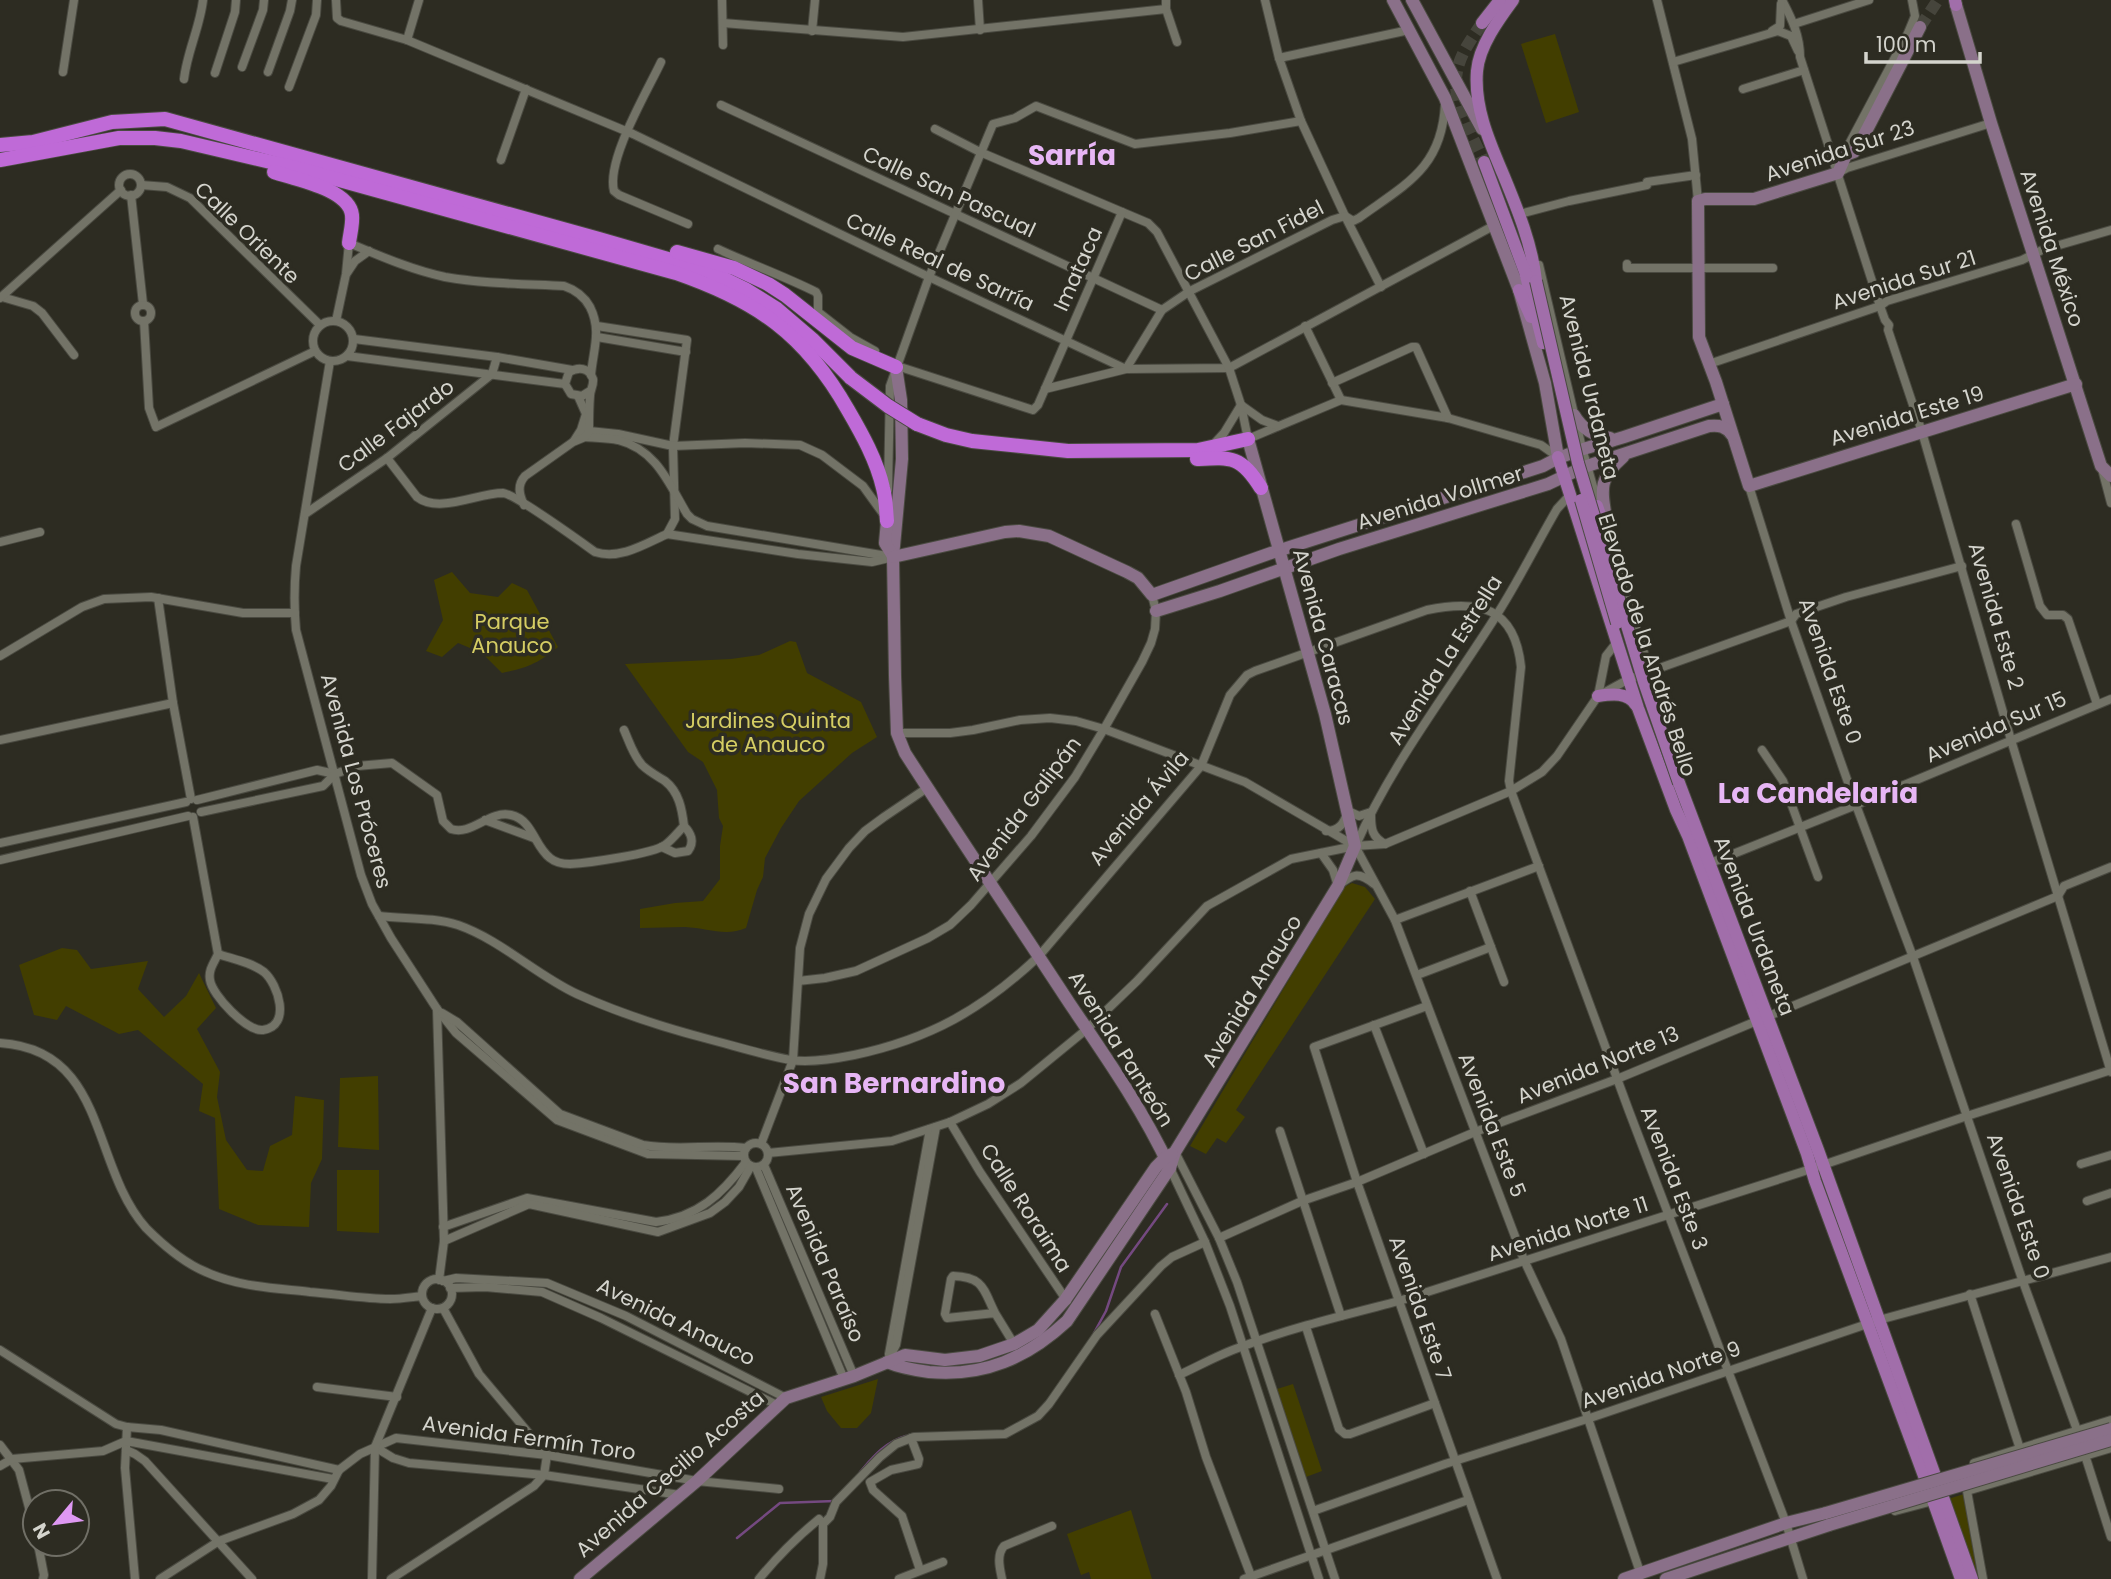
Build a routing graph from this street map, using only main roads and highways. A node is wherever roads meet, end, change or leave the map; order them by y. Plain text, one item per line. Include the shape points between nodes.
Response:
1 (1393, 0) edge
2 (1412, 0) edge
3 (1500, 0) edge
4 (1513, 0) edge
5 (1958, 2) edge
6 (1482, 23) tunnel mouth
7 (1920, 27) tunnel mouth
8 (1487, 138) junction
9 (0, 145) edge
10 (215, 148) junction
11 (0, 160) edge
12 (1484, 162) tunnel mouth
13 (1698, 201) joint
14 (349, 243) road end
15 (631, 248) junction
16 (1519, 290) junction
17 (1543, 343) junction
18 (896, 367) joint
19 (2076, 384) junction
20 (1723, 404) junction
21 (1574, 415) road end
22 (1732, 435) junction
23 (1621, 438) junction
24 (1248, 439) joint
25 (1105, 452) junction
26 (1626, 454) junction
27 (1558, 457) junction
28 (1563, 476) junction
29 (2111, 476) edge
30 (1749, 486) joint
31 (1261, 488) junction
32 (1569, 496) junction
33 (887, 520) joint
34 (1280, 551) junction
35 (893, 557) junction
36 (1284, 568) junction
37 (1156, 611) road end
38 (1598, 696) road end
39 (1656, 702) road end
40 (1638, 708) junction
41 (1671, 782) junction
42 (1693, 834) junction
43 (1355, 846) joint
44 (1762, 1018) junction
45 (1170, 1159) junction
46 (887, 1362) junction
47 (781, 1402) joint
48 (2111, 1429) edge
49 (2111, 1440) edge
50 (1933, 1486) junction
51 (1827, 1519) junction
52 (1641, 1576) edge
53 (580, 1579) edge
54 (1624, 1579) edge
55 (1666, 1579) edge
56 (1961, 1579) edge
57 (1972, 1579) edge

1 - 16 main road, Avenida Urdaneta via 1445,98
2 - 8 main road
3 - 6 main road
4 - 8 main road, Elevado de la Andrés Bello via 1490,34 1477,68
5 - 19 main road, Avenida México via 1991,123
7 - 13 main road, Avenida Sur 23 via 1861,141 1846,155 1838,173 1754,198
8 - 41 main road, Elevado de la Andrés Bello, bridge via 1533,256 1578,463
9 - 15 highway via 33,142 112,122 166,118
10 - 11 highway via 155,138 119,138
10 - 14 highway via 338,196 352,216
10 - 33 highway via 676,273 741,300 791,335 834,385 877,470
12 - 17 main road via 1525,272
13 - 20 main road, Avenida Este 0 via 1699,337
15 - 18 highway via 652,247 750,274 785,295 852,348
15 - 25 highway, bridge via 706,270 760,297 851,378 917,424 972,441
16 - 17 main road
16 - 27 main road, Avenida Urdaneta via 1545,383
17 - 41 main road, Elevado de la Andrés Bello, bridge via 1586,522
18 - 35 main road via 902,459
19 - 29 main road, Avenida México via 2101,466
19 - 30 main road, Avenida Este 19
20 - 22 main road, Avenida Este 0
20 - 23 main road, Avenida Vollmer
21 - 23 main road via 1590,433
22 - 26 main road, Avenida Vollmer via 1728,429 1709,426
22 - 30 main road, Avenida Este 0
23 - 27 main road, Avenida Vollmer
24 - 25 highway via 1210,449
24 - 31 main road, Avenida Caracas
25 - 31 highway via 1228,458 1246,468
26 - 28 main road, Avenida Vollmer
26 - 32 main road via 1607,473 1602,487 1607,535 1588,483 1575,481
27 - 28 main road, Avenida Urdaneta
27 - 34 main road, Avenida Vollmer via 1543,466
28 - 32 main road, Avenida Urdaneta
28 - 36 main road, Avenida Vollmer
31 - 34 main road, Avenida Caracas
32 - 40 main road, Avenida Urdaneta
33 - 35 main road via 885,543
34 - 35 main road, Avenida Vollmer via 1152,595 1127,572 1033,533 1005,532
34 - 36 main road, Avenida Caracas
35 - 45 main road, Avenida Panteón via 897,733 905,753
36 - 37 main road, Avenida Vollmer
36 - 43 main road, Avenida Caracas via 1325,714
38 - 40 main road via 1623,695
39 - 40 main road via 1644,689 1637,694
40 - 41 main road, Avenida Urdaneta
41 - 42 main road, Elevado de la Andrés Bello
42 - 44 main road, Avenida Urdaneta
42 - 44 main road, Avenida Urdaneta via 1708,864
43 - 45 main road, Avenida Anauco via 1338,886
44 - 50 main road, Avenida Urdaneta
45 - 46 main road, Avenida Anauco via 1156,1167 1065,1300 1038,1330 995,1352 962,1359 905,1355
45 - 46 main road, Avenida Anauco via 1074,1313 1039,1345 1015,1358 964,1373 902,1369
46 - 47 main road, Avenida Anauco
47 - 53 main road, Avenida Cecilio Acosta via 697,1481
48 - 51 main road, bridge
49 - 51 main road, bridge
50 - 56 main road, Avenida Urdaneta
50 - 57 main road, Avenida Urdaneta
51 - 52 main road via 1786,1523
51 - 55 main road via 1790,1539
52 - 54 main road

